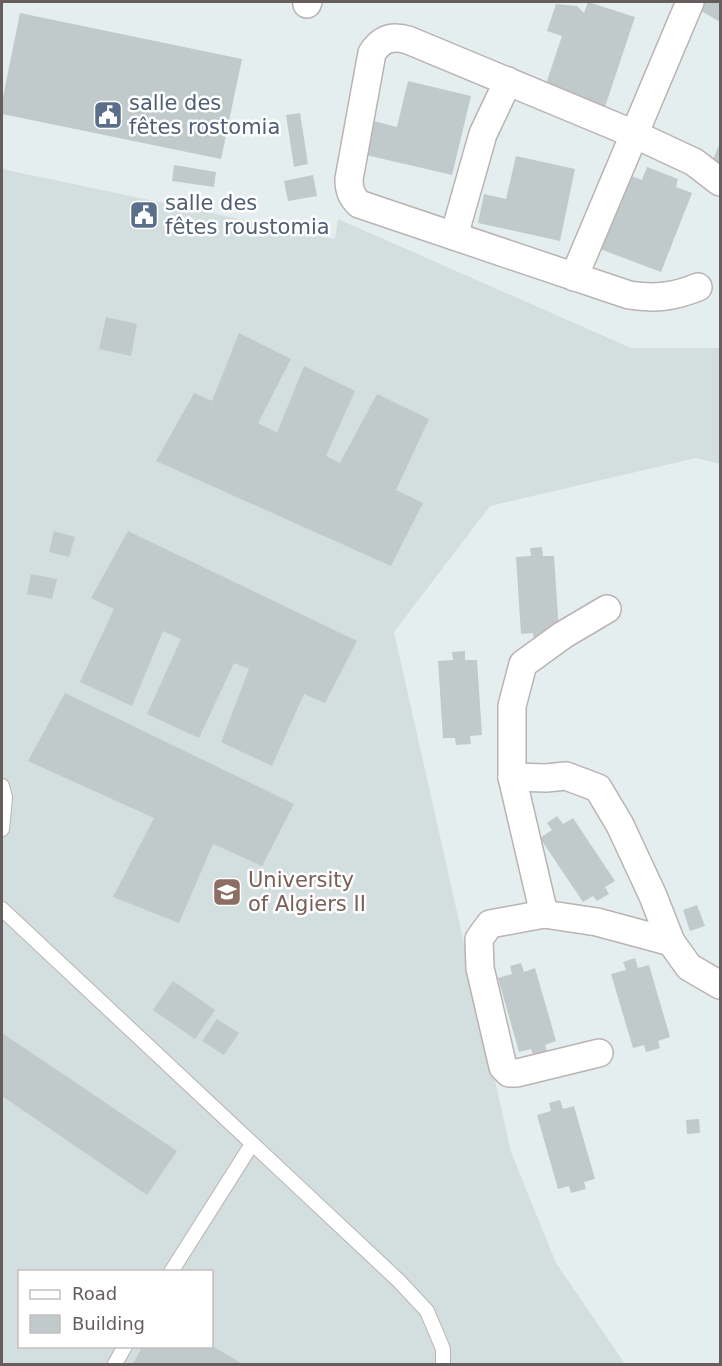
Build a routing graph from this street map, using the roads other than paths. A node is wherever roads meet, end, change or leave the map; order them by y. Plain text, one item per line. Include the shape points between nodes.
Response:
1 (690, 2) edge
2 (508, 81) junction
3 (634, 134) junction
4 (720, 182) edge
5 (454, 236) junction
6 (574, 277) junction
7 (698, 287) dead end
8 (607, 609) dead end
9 (512, 777) junction
10 (2, 786) edge
11 (2, 829) edge
12 (2, 909) edge
13 (544, 914) junction
14 (671, 942) junction
15 (720, 985) edge
16 (599, 1053) dead end
17 (252, 1144) junction
18 (172, 1270) edge
19 (124, 1348) edge
20 (115, 1365) edge
21 (443, 1365) edge

1 - 3 street
2 - 3 street
2 - 5 street via 483,134
2 - 5 street via 400,37 383,41 372,53 349,179 352,198 359,204
3 - 4 street via 694,162
3 - 6 street
5 - 6 street
6 - 7 street via 647,298 682,294
8 - 9 street via 523,664 512,706
9 - 13 street
9 - 14 street via 566,776 598,788 620,825
10 - 11 lane
12 - 17 lane
13 - 14 street via 597,922
13 - 16 street via 490,924 479,939 480,968 503,1067 509,1073 517,1073
14 - 15 street via 689,967
17 - 18 lane
17 - 21 lane via 427,1311 443,1349
19 - 20 lane

